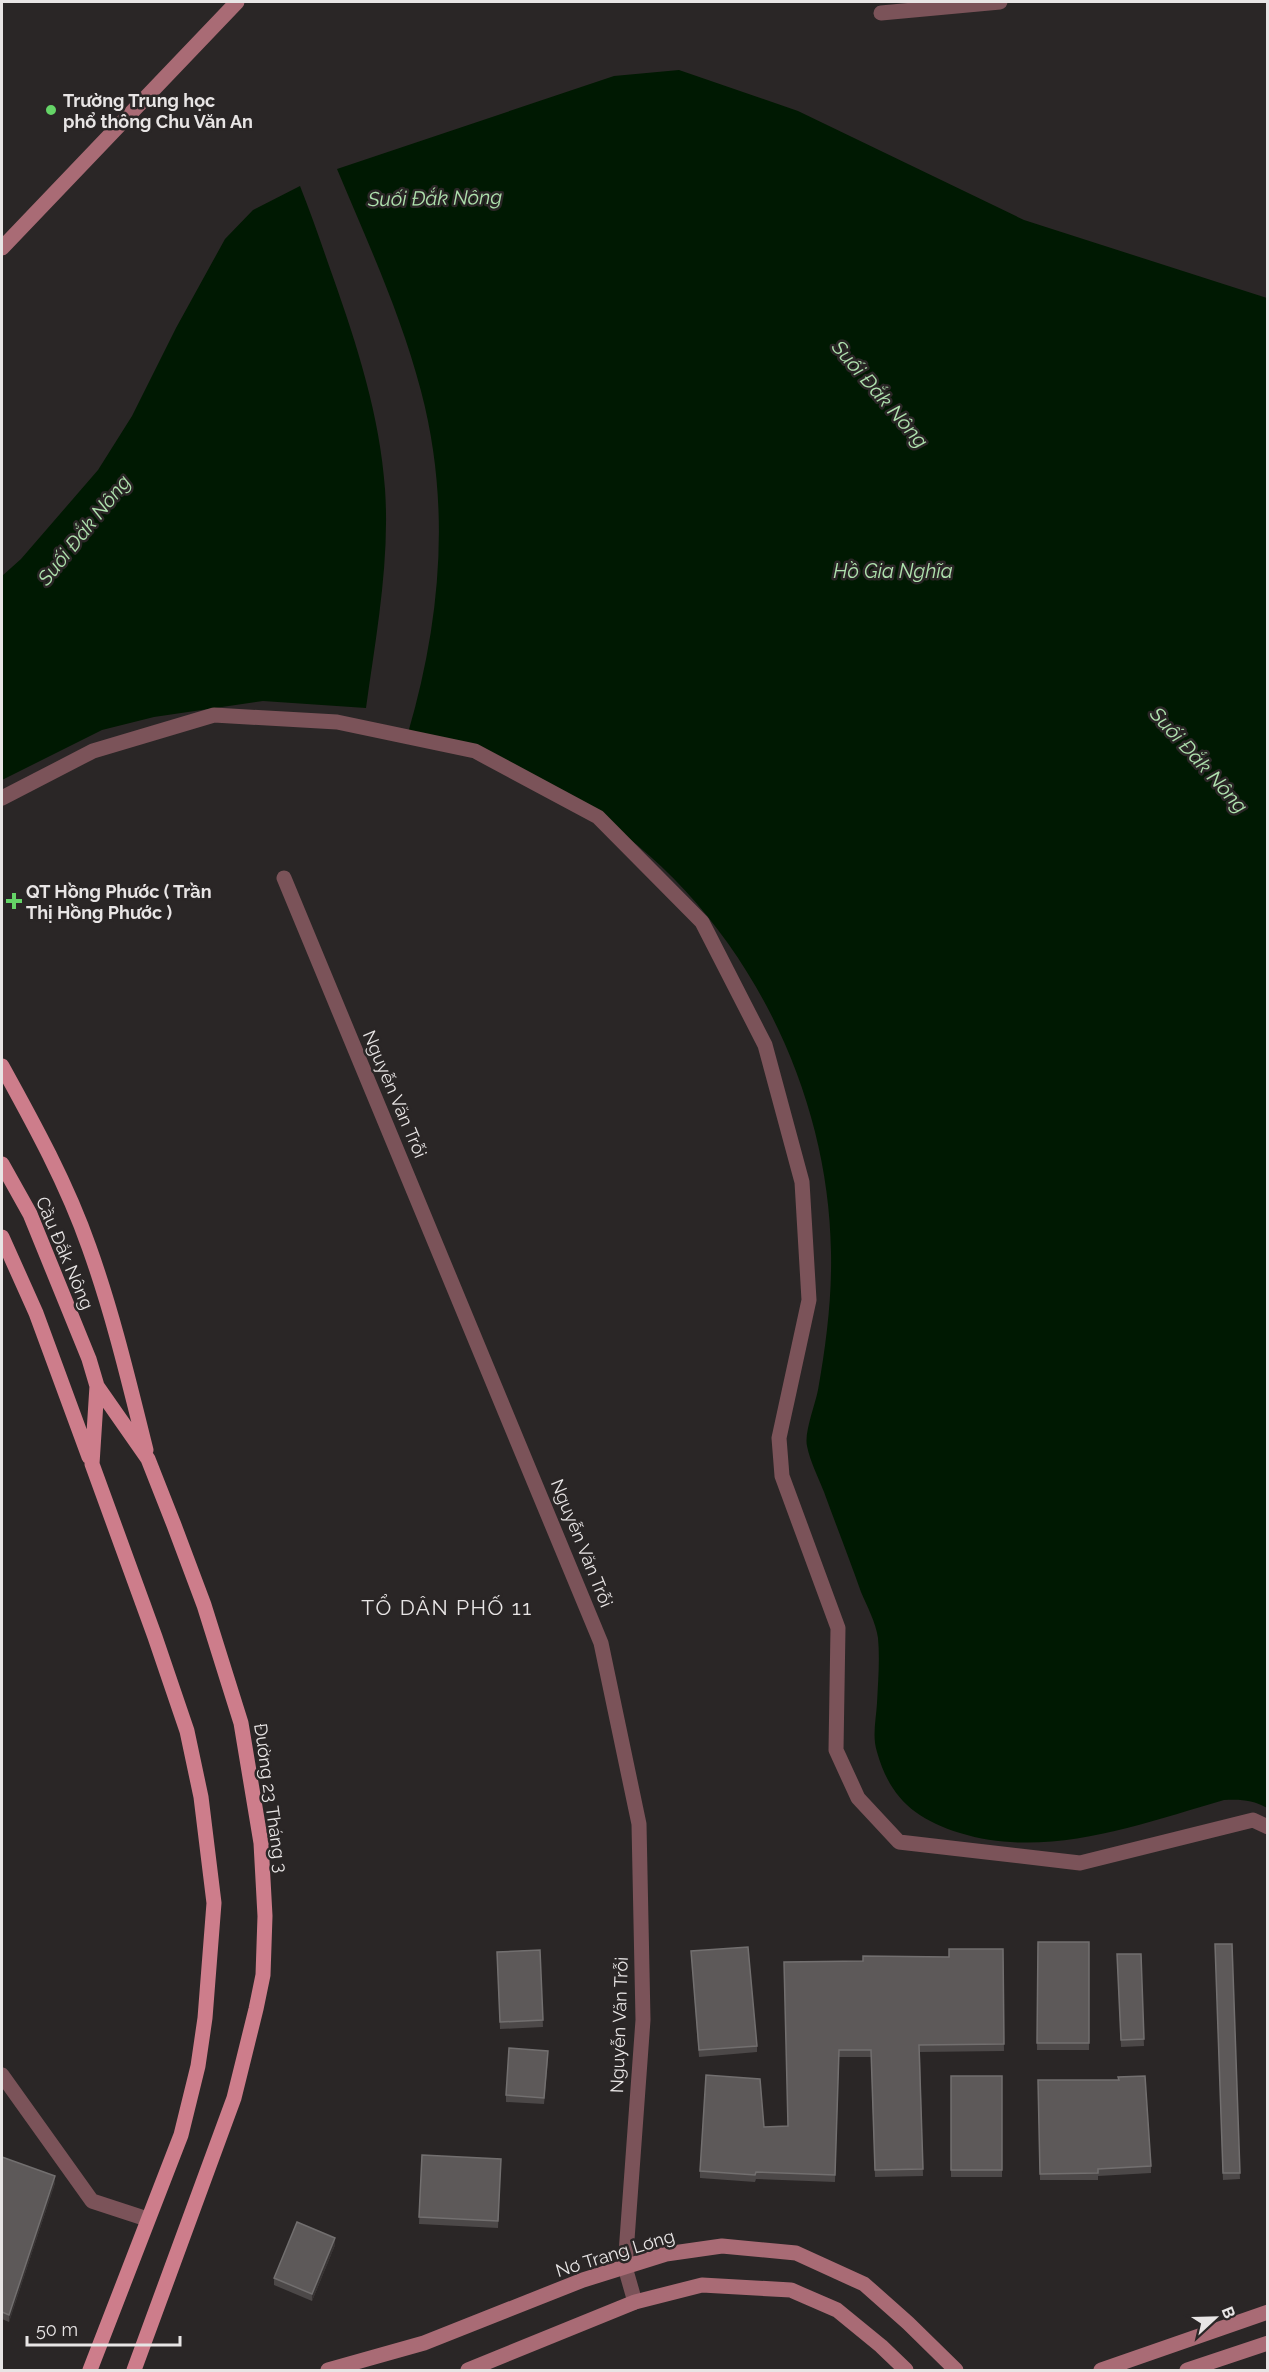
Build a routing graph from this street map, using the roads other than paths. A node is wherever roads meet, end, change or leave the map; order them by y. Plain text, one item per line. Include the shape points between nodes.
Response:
1 (237, 2) edge
2 (1000, 2) edge
3 (881, 13) dead end
4 (2, 248) edge
5 (2, 798) edge
6 (284, 878) dead end
7 (2, 1066) edge
8 (2, 1164) edge
9 (2, 1237) edge
10 (6, 1261) edge
11 (89, 1359) joint
12 (97, 1386) junction
13 (148, 1459) junction
14 (92, 1464) junction
15 (1268, 1827) edge
16 (2, 2075) edge
17 (147, 2219) junction
18 (625, 2266) junction
19 (635, 2301) junction
20 (1268, 2312) edge
21 (1268, 2343) edge
22 (90, 2370) edge
23 (134, 2370) edge
24 (328, 2370) edge
25 (468, 2370) edge
26 (906, 2370) edge
27 (956, 2370) edge
28 (1101, 2370) edge
29 (1187, 2370) edge

1 - 4 street
2 - 3 street
5 - 15 street via 93,751 214,715 337,722 475,751 597,817 702,922 765,1045 802,1182 809,1300 779,1438 783,1476 838,1628 836,1750 858,1798 899,1842 1080,1863 1253,1820
6 - 18 street, Nguyễn Văn Trỗi via 601,1643 639,1824 643,2020
7 - 13 main road via 50,1158 89,1246 120,1346
8 - 11 main road, Cầu Đắk Nông via 30,1214
9 - 10 main road
10 - 14 main road via 36,1313
11 - 12 main road, Đường 23 Tháng 3
12 - 13 main road, Đường 23 Tháng 3
12 - 14 main road, Đường 23 Tháng 3
13 - 23 main road, Đường 23 Tháng 3 via 204,1605 241,1723 261,1843 265,1916 263,1976 234,2098
14 - 17 main road, Đường 23 Tháng 3 via 187,1731 201,1797 214,1904 198,2066 181,2135
16 - 17 street via 93,2201
17 - 22 main road, Đường 23 Tháng 3
18 - 19 street
18 - 24 street, Nơ Trang Lơng via 424,2343
18 - 27 street, Nơ Trang Lơng via 666,2254 722,2246 796,2253 864,2284
19 - 25 street
19 - 26 street via 702,2285 791,2290 837,2310
20 - 28 street
21 - 29 street

